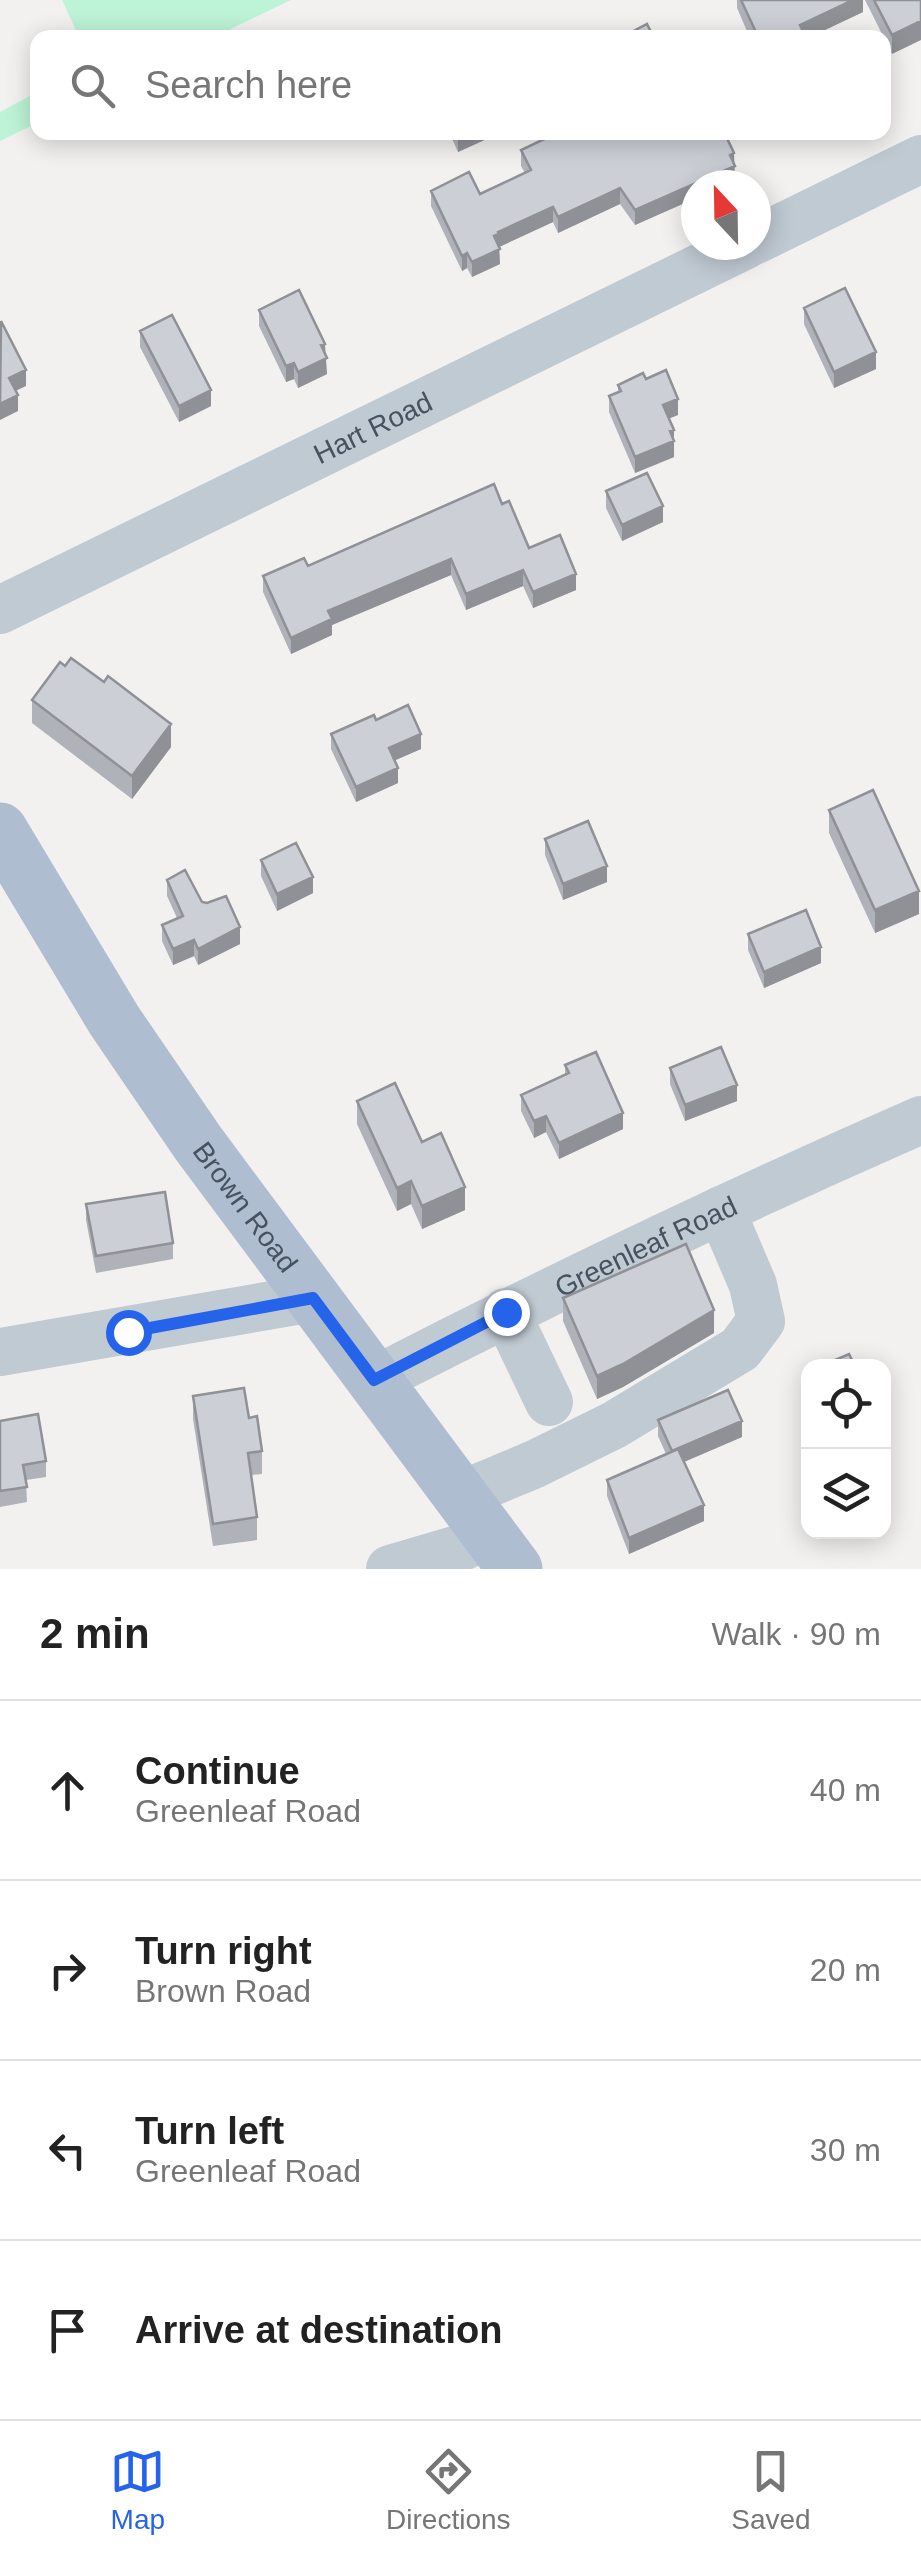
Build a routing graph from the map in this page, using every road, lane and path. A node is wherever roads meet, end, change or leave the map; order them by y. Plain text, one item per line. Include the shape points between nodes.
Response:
1 (921, 159) edge
2 (771, 233) edge
3 (715, 260) edge
4 (0, 610) edge
5 (0, 830) edge
6 (921, 1120) edge
7 (721, 1210) junction
8 (313, 1298) junction
9 (506, 1312) junction
10 (0, 1352) edge
11 (374, 1380) junction
12 (549, 1402) dead end
13 (488, 1533) edge
14 (390, 1569) edge

1 - 2 street
3 - 4 street, Hart Road
5 - 8 main road, Brown Road via 114,1020
6 - 7 street, Greenleaf Road
7 - 9 street, Greenleaf Road
7 - 13 street via 753,1285 760,1320 740,1350 534,1464
8 - 10 street
8 - 11 main road, Brown Road
9 - 11 street, Greenleaf Road
9 - 12 street
11 - 13 main road, Brown Road
13 - 14 street

